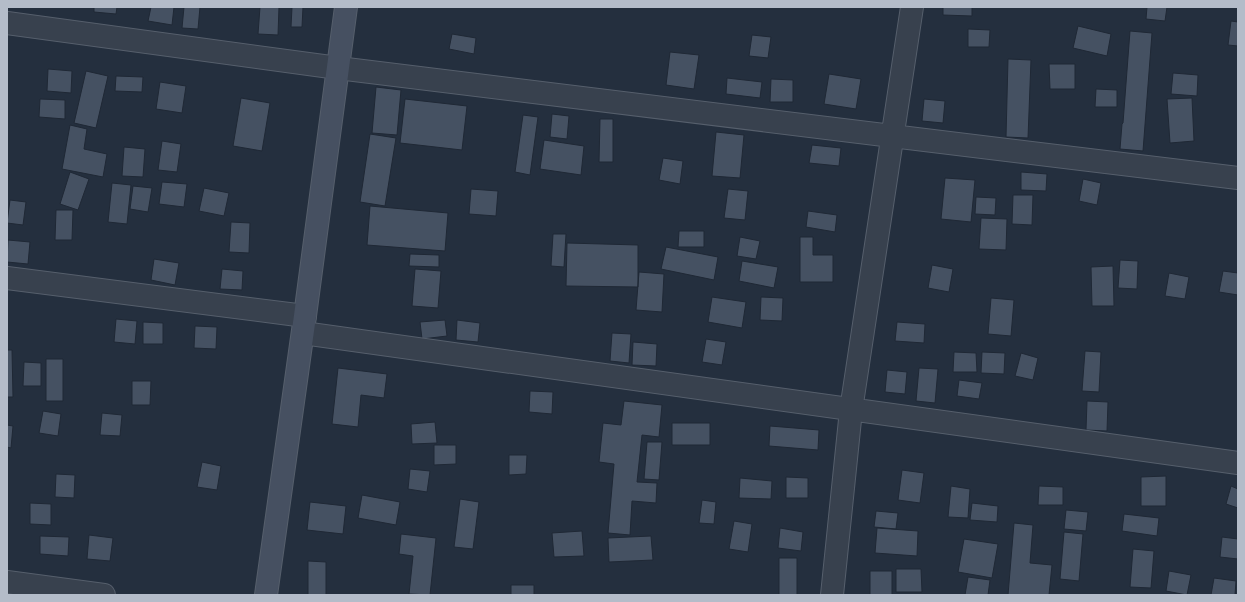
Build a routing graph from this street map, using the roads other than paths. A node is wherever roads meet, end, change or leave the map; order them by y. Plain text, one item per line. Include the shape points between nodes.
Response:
1 (346, 7) edge
2 (912, 7) edge
3 (7, 23) edge
4 (338, 68) junction
5 (892, 136) junction
6 (1238, 178) edge
7 (7, 278) edge
8 (304, 325) junction
9 (851, 410) junction
10 (1238, 463) edge
11 (7, 582) edge
12 (104, 595) edge
13 (266, 595) edge
14 (832, 595) edge

1 - 4 street
2 - 5 street
3 - 4 street
4 - 5 street
4 - 8 street
5 - 6 street
5 - 9 street
7 - 8 street
8 - 9 street
8 - 13 street
9 - 10 street
9 - 14 street
11 - 12 street

